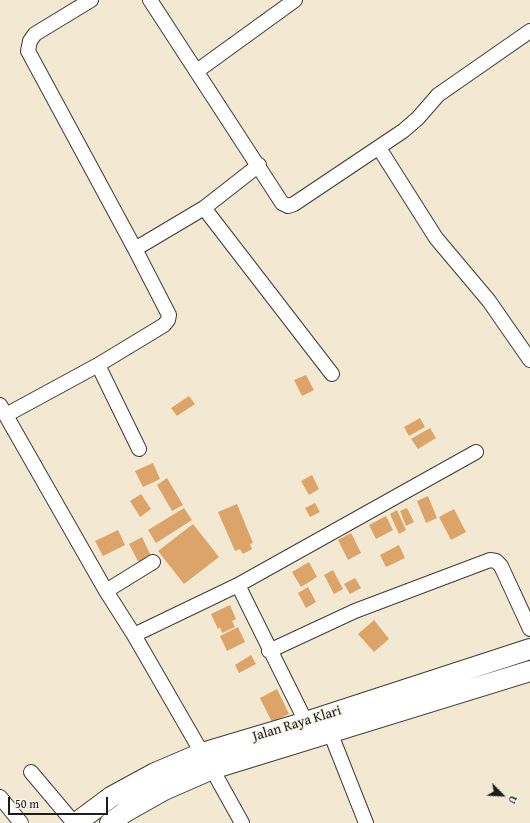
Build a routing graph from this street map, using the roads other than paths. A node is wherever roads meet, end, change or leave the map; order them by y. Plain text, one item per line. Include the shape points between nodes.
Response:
1 (91, 0) edge
2 (150, 0) edge
3 (295, 0) edge
4 (530, 31) edge
5 (197, 71) junction
6 (379, 148) junction
7 (259, 165) junction
8 (204, 208) junction
9 (135, 249) junction
10 (530, 360) edge
11 (98, 365) junction
12 (332, 374) dead end
13 (3, 410) edge
14 (139, 449) dead end
15 (476, 452) dead end
16 (153, 562) dead end
17 (238, 585) junction
18 (106, 591) junction
19 (530, 629) edge
20 (134, 635) junction
21 (530, 649) edge
22 (269, 651) junction
23 (530, 671) edge
24 (306, 722) junction
25 (330, 732) junction
26 (207, 761) junction
27 (31, 772) dead end
28 (0, 797) edge
29 (21, 823) edge
30 (75, 823) edge
31 (110, 823) edge
32 (242, 823) edge
33 (366, 823) edge

1 - 9 street via 35,34 28,51
2 - 5 street
3 - 5 street
4 - 6 street via 438,95 418,118
5 - 7 street
6 - 7 street via 288,206 282,203
6 - 10 street via 436,238 490,301
7 - 8 street
8 - 9 street
8 - 12 street
9 - 11 street via 169,315 168,320 164,325
11 - 13 street
11 - 14 street
13 - 18 street
15 - 17 street
16 - 18 street
17 - 20 street
17 - 22 street
18 - 20 street
19 - 22 street via 501,566 490,560 355,611
20 - 26 street
21 - 24 highway, Jalan Raya Klari
22 - 24 street
23 - 25 highway, Jalan Raya Klari
24 - 26 highway, Jalan Raya Klari
25 - 26 highway, Jalan Raya Klari
25 - 33 street
26 - 30 highway, Jalan Raya Klari via 155,773 111,797
26 - 31 highway, Jalan Raya Klari
26 - 32 street
27 - 30 street
28 - 29 street

